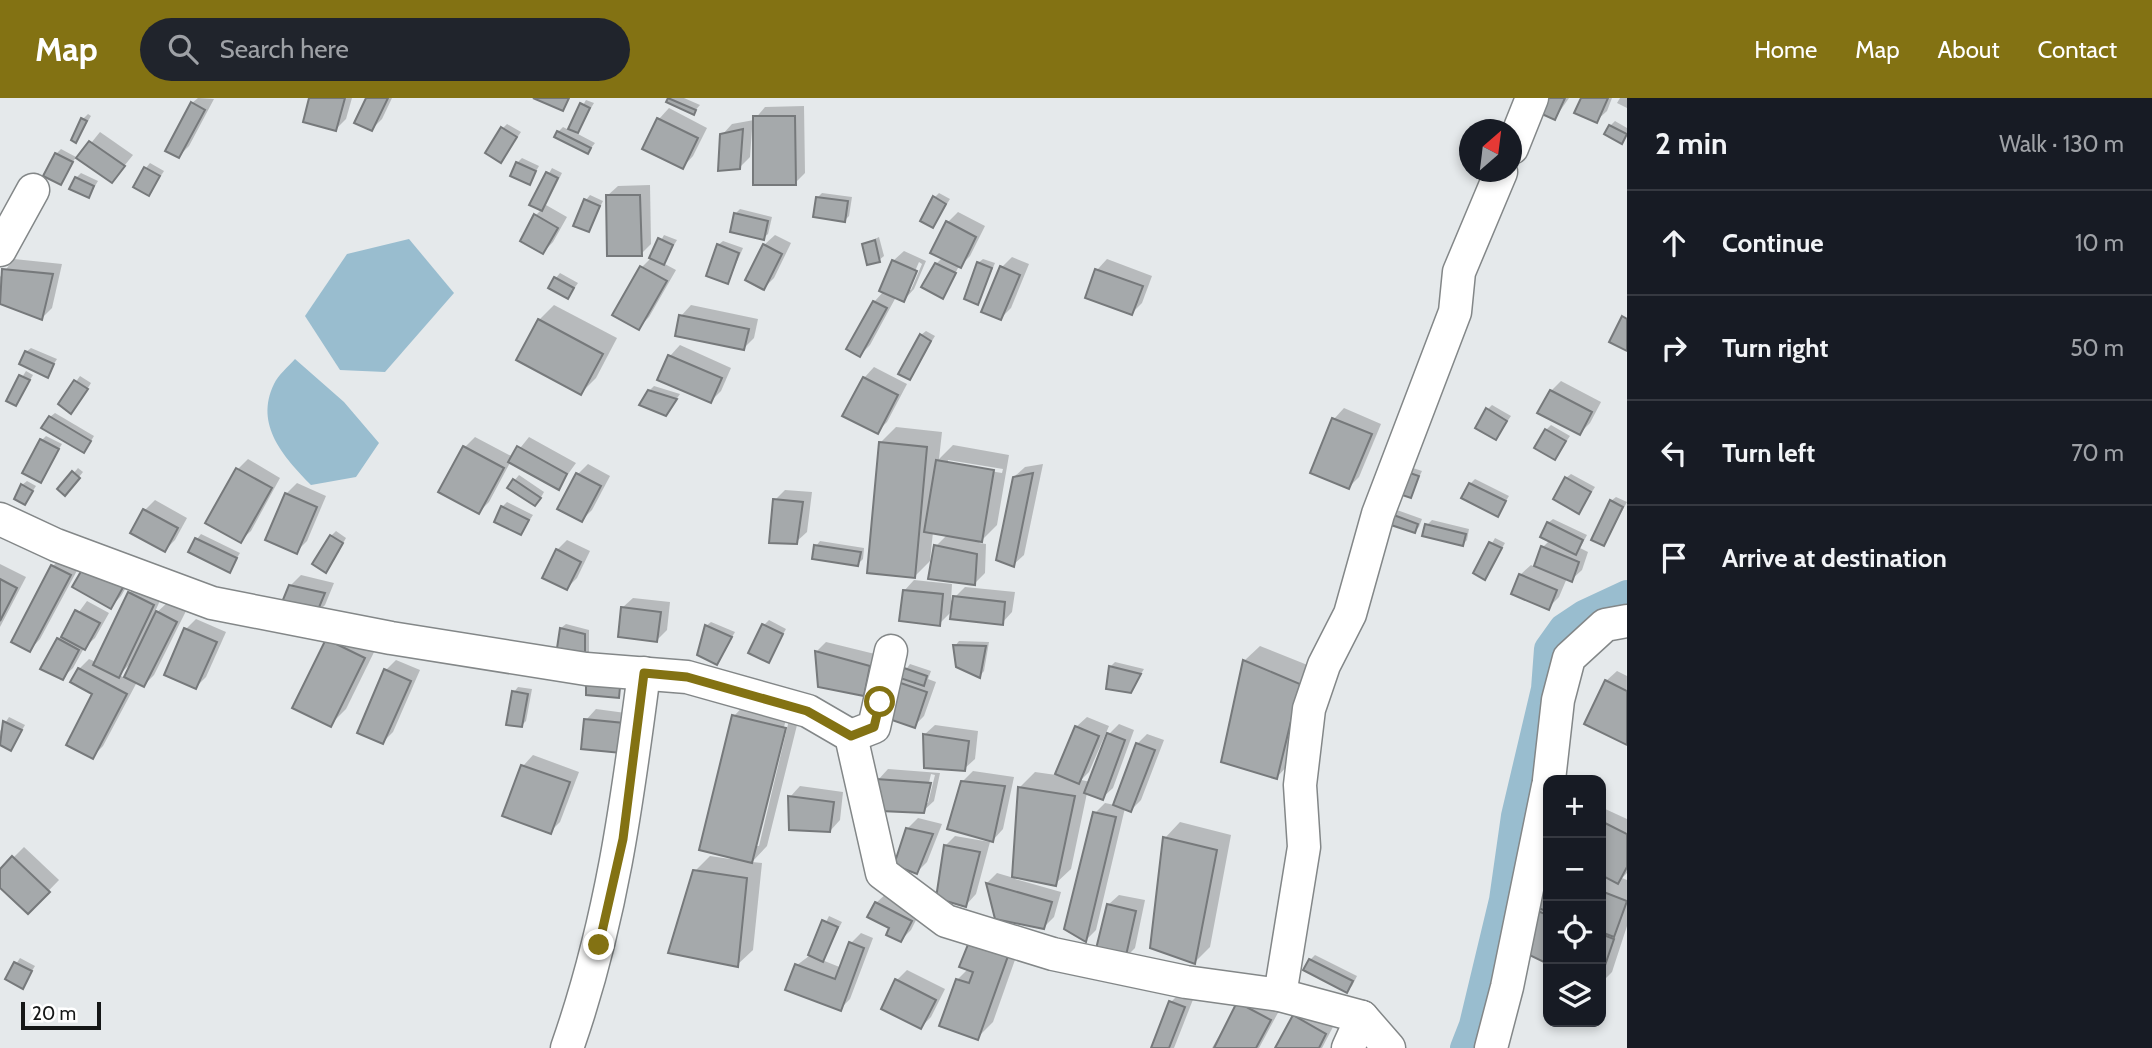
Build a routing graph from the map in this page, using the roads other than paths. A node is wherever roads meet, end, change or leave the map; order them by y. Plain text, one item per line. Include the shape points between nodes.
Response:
1 (1532, 98) edge
2 (1522, 122) edge
3 (1497, 182) edge
4 (33, 190) dead end
5 (0, 250) edge
6 (0, 519) edge
7 (1627, 621) edge
8 (891, 651) dead end
9 (644, 673) junction
10 (851, 736) junction
11 (1550, 775) edge
12 (1543, 811) edge
13 (1280, 995) junction
14 (1362, 1017) junction
15 (567, 1048) edge
16 (1348, 1048) edge
17 (1389, 1048) edge
18 (1491, 1048) edge

1 - 2 street
3 - 13 street via 1460,272 1455,313 1382,503 1350,614 1324,665 1309,709 1300,785 1304,847
4 - 5 street
6 - 9 street via 55,545 212,603 391,638 586,669
7 - 11 street via 1605,625 1569,658 1558,700
8 - 10 street via 874,727
9 - 10 street via 687,677 807,711
9 - 15 street via 623,839 608,911
10 - 13 street via 882,873 946,921 1054,954 1186,982
12 - 18 street
13 - 14 street
14 - 16 street
14 - 17 street

